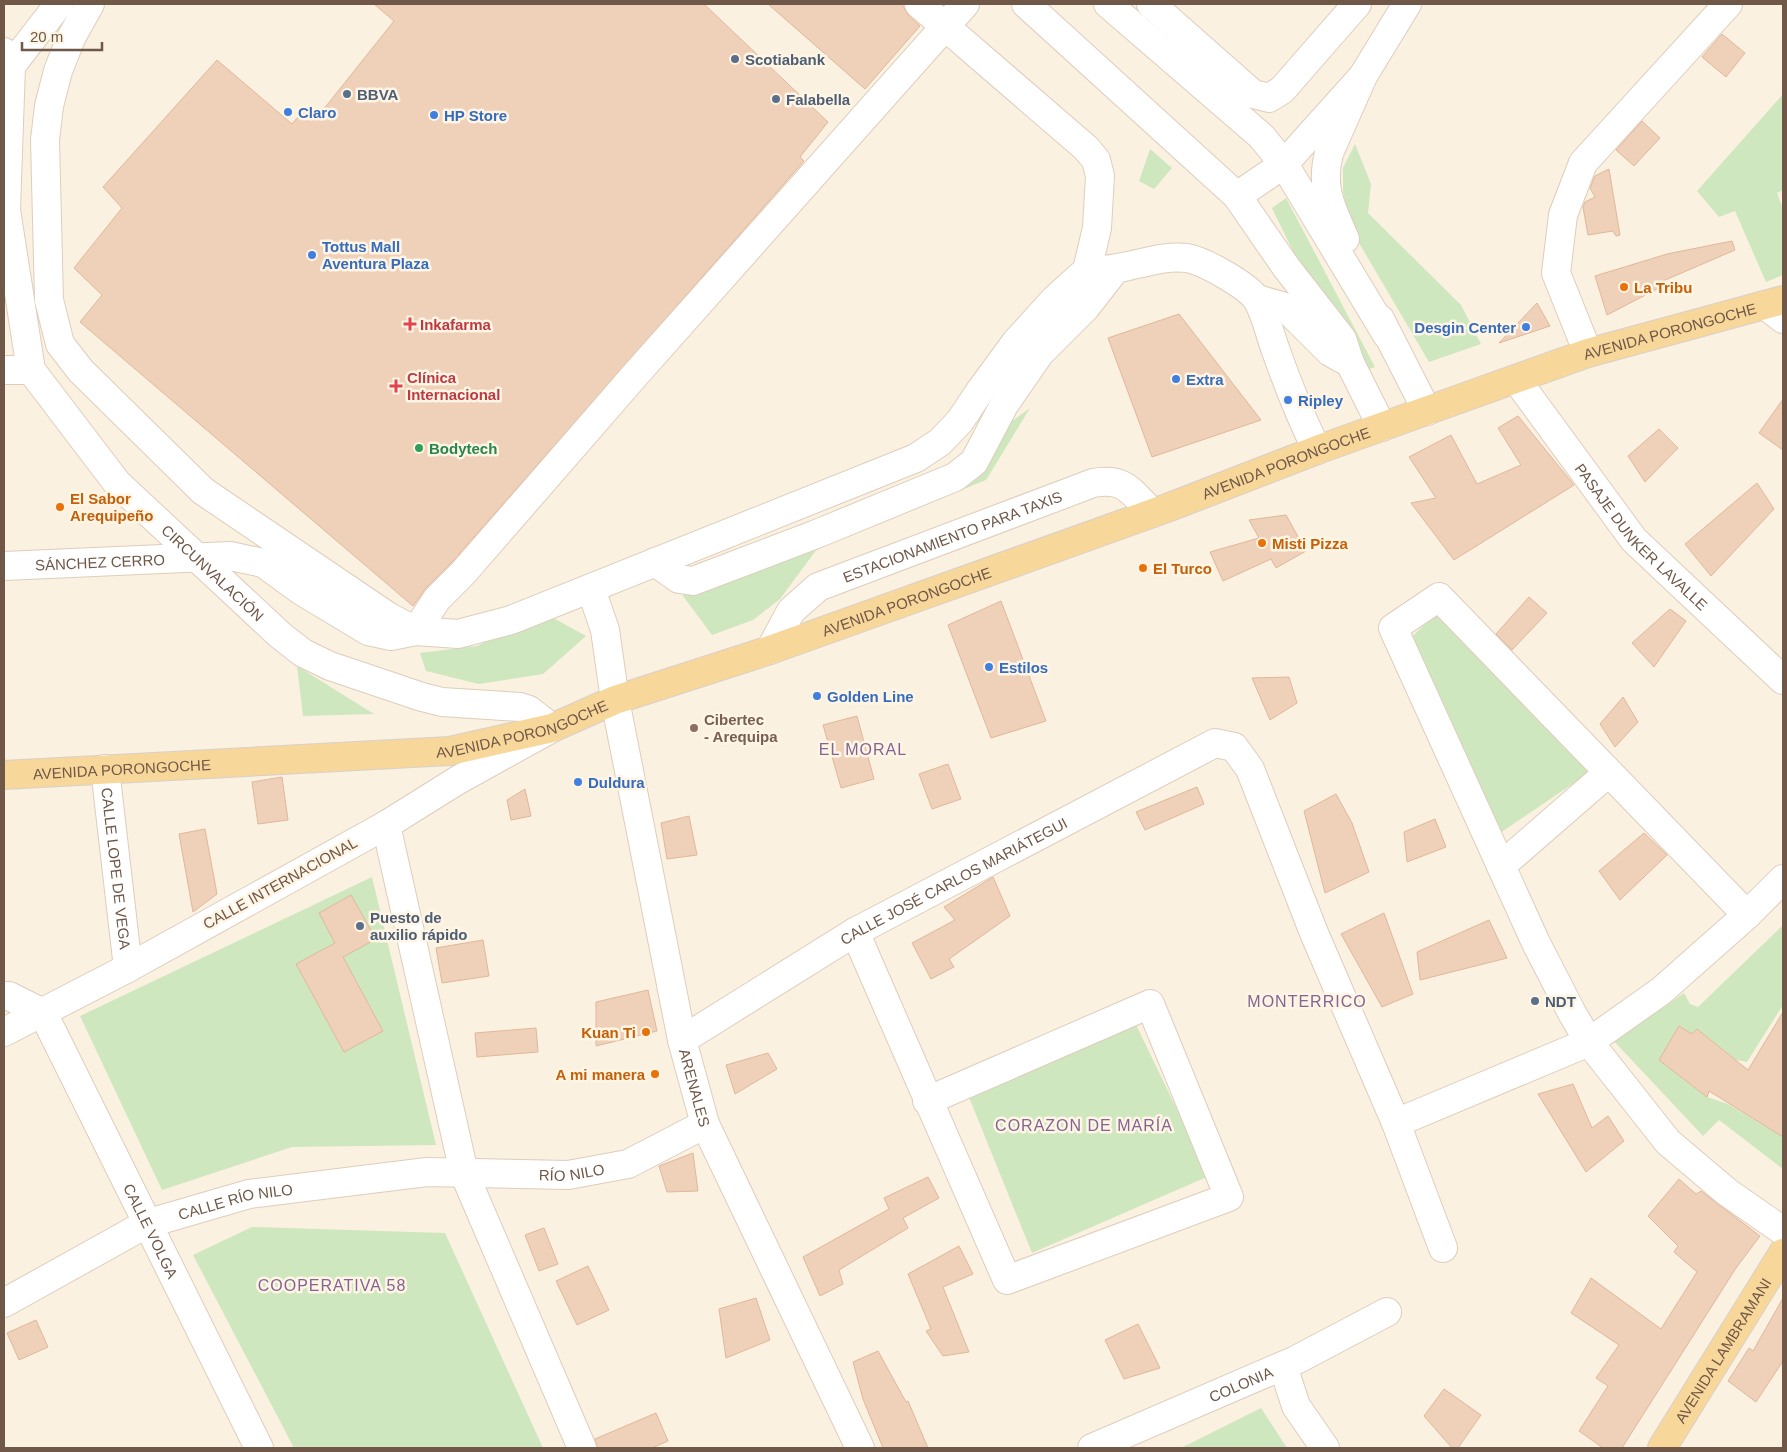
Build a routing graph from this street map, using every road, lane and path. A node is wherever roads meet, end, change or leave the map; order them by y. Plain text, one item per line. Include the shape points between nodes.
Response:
1 (59, 4) edge
2 (90, 4) edge
3 (919, 4) edge
4 (966, 4) edge
5 (1026, 4) edge
6 (1108, 4) edge
7 (1151, 4) edge
8 (1357, 4) edge
9 (1407, 4) edge
10 (1728, 4) edge
11 (946, 26) junction
12 (7, 59) edge
13 (1363, 76) junction
14 (1284, 164) junction
15 (1237, 196) junction
16 (1088, 270) junction
17 (1114, 271) junction
18 (1257, 299) junction
19 (1777, 308) edge
20 (1387, 335) junction
21 (1588, 353) junction
22 (1350, 362) junction
23 (4, 370) edge
24 (31, 370) junction
25 (1516, 379) junction
26 (1427, 412) junction
27 (1382, 427) junction
28 (1317, 450) junction
29 (1153, 513) junction
30 (197, 557) junction
31 (655, 562) junction
32 (4, 566) edge
33 (591, 589) junction
34 (416, 631) junction
35 (770, 650) junction
36 (1783, 680) edge
37 (614, 700) junction
38 (552, 728) junction
39 (105, 769) junction
40 (1608, 773) junction
41 (4, 775) edge
42 (386, 824) junction
43 (1501, 866) junction
44 (1783, 879) edge
45 (1747, 915) junction
46 (855, 932) junction
47 (128, 968) junction
48 (4, 996) edge
49 (43, 1013) junction
50 (4, 1032) edge
51 (682, 1040) junction
52 (1590, 1042) junction
53 (927, 1101) junction
54 (1396, 1123) junction
55 (704, 1124) junction
56 (427, 1172) joint
57 (464, 1173) junction
58 (146, 1224) junction
59 (1783, 1231) edge
60 (1443, 1248) dead end
61 (1783, 1253) edge
62 (4, 1303) edge
63 (1387, 1312) dead end
64 (1283, 1366) junction
65 (259, 1448) edge
66 (582, 1448) edge
67 (860, 1448) edge
68 (1092, 1448) edge
69 (1325, 1448) edge
70 (1662, 1448) edge

1 - 12 street
2 - 34 street via 71,38 49,106 46,140 49,300 60,344 81,371 203,491 389,617
3 - 11 street
4 - 11 street
5 - 15 street
6 - 14 street via 1261,136
7 - 8 street via 1253,94 1269,98 1282,90
9 - 13 street
10 - 21 street via 1583,163 1563,215 1556,273
11 - 16 street via 1096,160 1100,176 1097,228
11 - 34 street via 437,599
12 - 24 street, CIRCUNVALACIÓN via 6,210
13 - 14 street
13 - 20 street via 1329,153 1326,194
14 - 15 street
14 - 20 street
15 - 22 street via 1286,267 1342,339
16 - 17 street
16 - 31 street via 1055,299 1016,342 960,421 940,442 916,458
17 - 18 street via 1166,258 1186,258 1224,273
17 - 31 street via 1086,307 1040,353 1004,405 974,462 955,477 693,580 679,579
18 - 22 street via 1285,306 1330,352
18 - 28 street via 1298,412
19 - 21 main road, AVENIDA PORONGOCHE
20 - 26 street
21 - 25 main road, AVENIDA PORONGOCHE
22 - 27 street
23 - 24 street
24 - 30 street, CIRCUNVALACIÓN via 117,483
25 - 26 main road, AVENIDA PORONGOCHE
25 - 36 street, PASAJE DUNKER LAVALLE via 1634,540
26 - 27 main road, AVENIDA PORONGOCHE
27 - 28 main road, AVENIDA PORONGOCHE
28 - 29 main road, AVENIDA PORONGOCHE
29 - 35 main road, AVENIDA PORONGOCHE
29 - 35 street, ESTACIONAMIENTO PARA TAXIS via 1120,482 1092,483 818,587 791,611
30 - 32 street, SÁNCHEZ CERRO
30 - 34 street, SÁNCHEZ CERRO via 230,556 263,563 300,590 368,631 391,636
30 - 38 street, CIRCUNVALACIÓN via 280,635 330,666 442,702 520,707
31 - 33 street
33 - 34 street via 511,620 458,634
33 - 37 street, ARENALES via 605,630
35 - 37 main road, AVENIDA PORONGOCHE
37 - 38 main road, AVENIDA PORONGOCHE
37 - 51 street, ARENALES
38 - 39 main road, AVENIDA PORONGOCHE via 450,751
38 - 42 street, CALLE INTERNACIONAL
39 - 41 main road, AVENIDA PORONGOCHE
39 - 47 street, CALLE LOPE DE VEGA
40 - 43 street
40 - 43 street via 1439,597 1393,628
40 - 45 street
42 - 47 street, CALLE INTERNACIONAL
42 - 57 street
43 - 52 street via 1536,943
44 - 45 street
45 - 52 street via 1661,991
46 - 51 street, CALLE JOSÉ CARLOS MARIÁTEGUI
46 - 53 street
46 - 54 street, CALLE JOSÉ CARLOS MARIÁTEGUI via 1215,743 1234,747 1250,769 1314,933
47 - 49 street, CALLE INTERNACIONAL
48 - 49 street
49 - 50 street, CALLE INTERNACIONAL
49 - 58 street, CALLE VOLGA
51 - 55 street, ARENALES
52 - 54 street
52 - 59 street via 1668,1142 1726,1192
53 - 53 street via 1150,1004 1229,1197 1007,1280
54 - 60 street
55 - 57 street, RÍO NILO via 628,1164 568,1175
55 - 67 street, ARENALES
56 - 57 street, RÍO NILO
56 - 58 street, CALLE RÍO NILO via 249,1194
57 - 66 street
58 - 62 street, CALLE RÍO NILO
58 - 65 street, CALLE VOLGA
61 - 70 main road, AVENIDA LAMBRAMANI
63 - 64 street, COLONIA
64 - 68 street, COLONIA
64 - 69 street via 1296,1406

